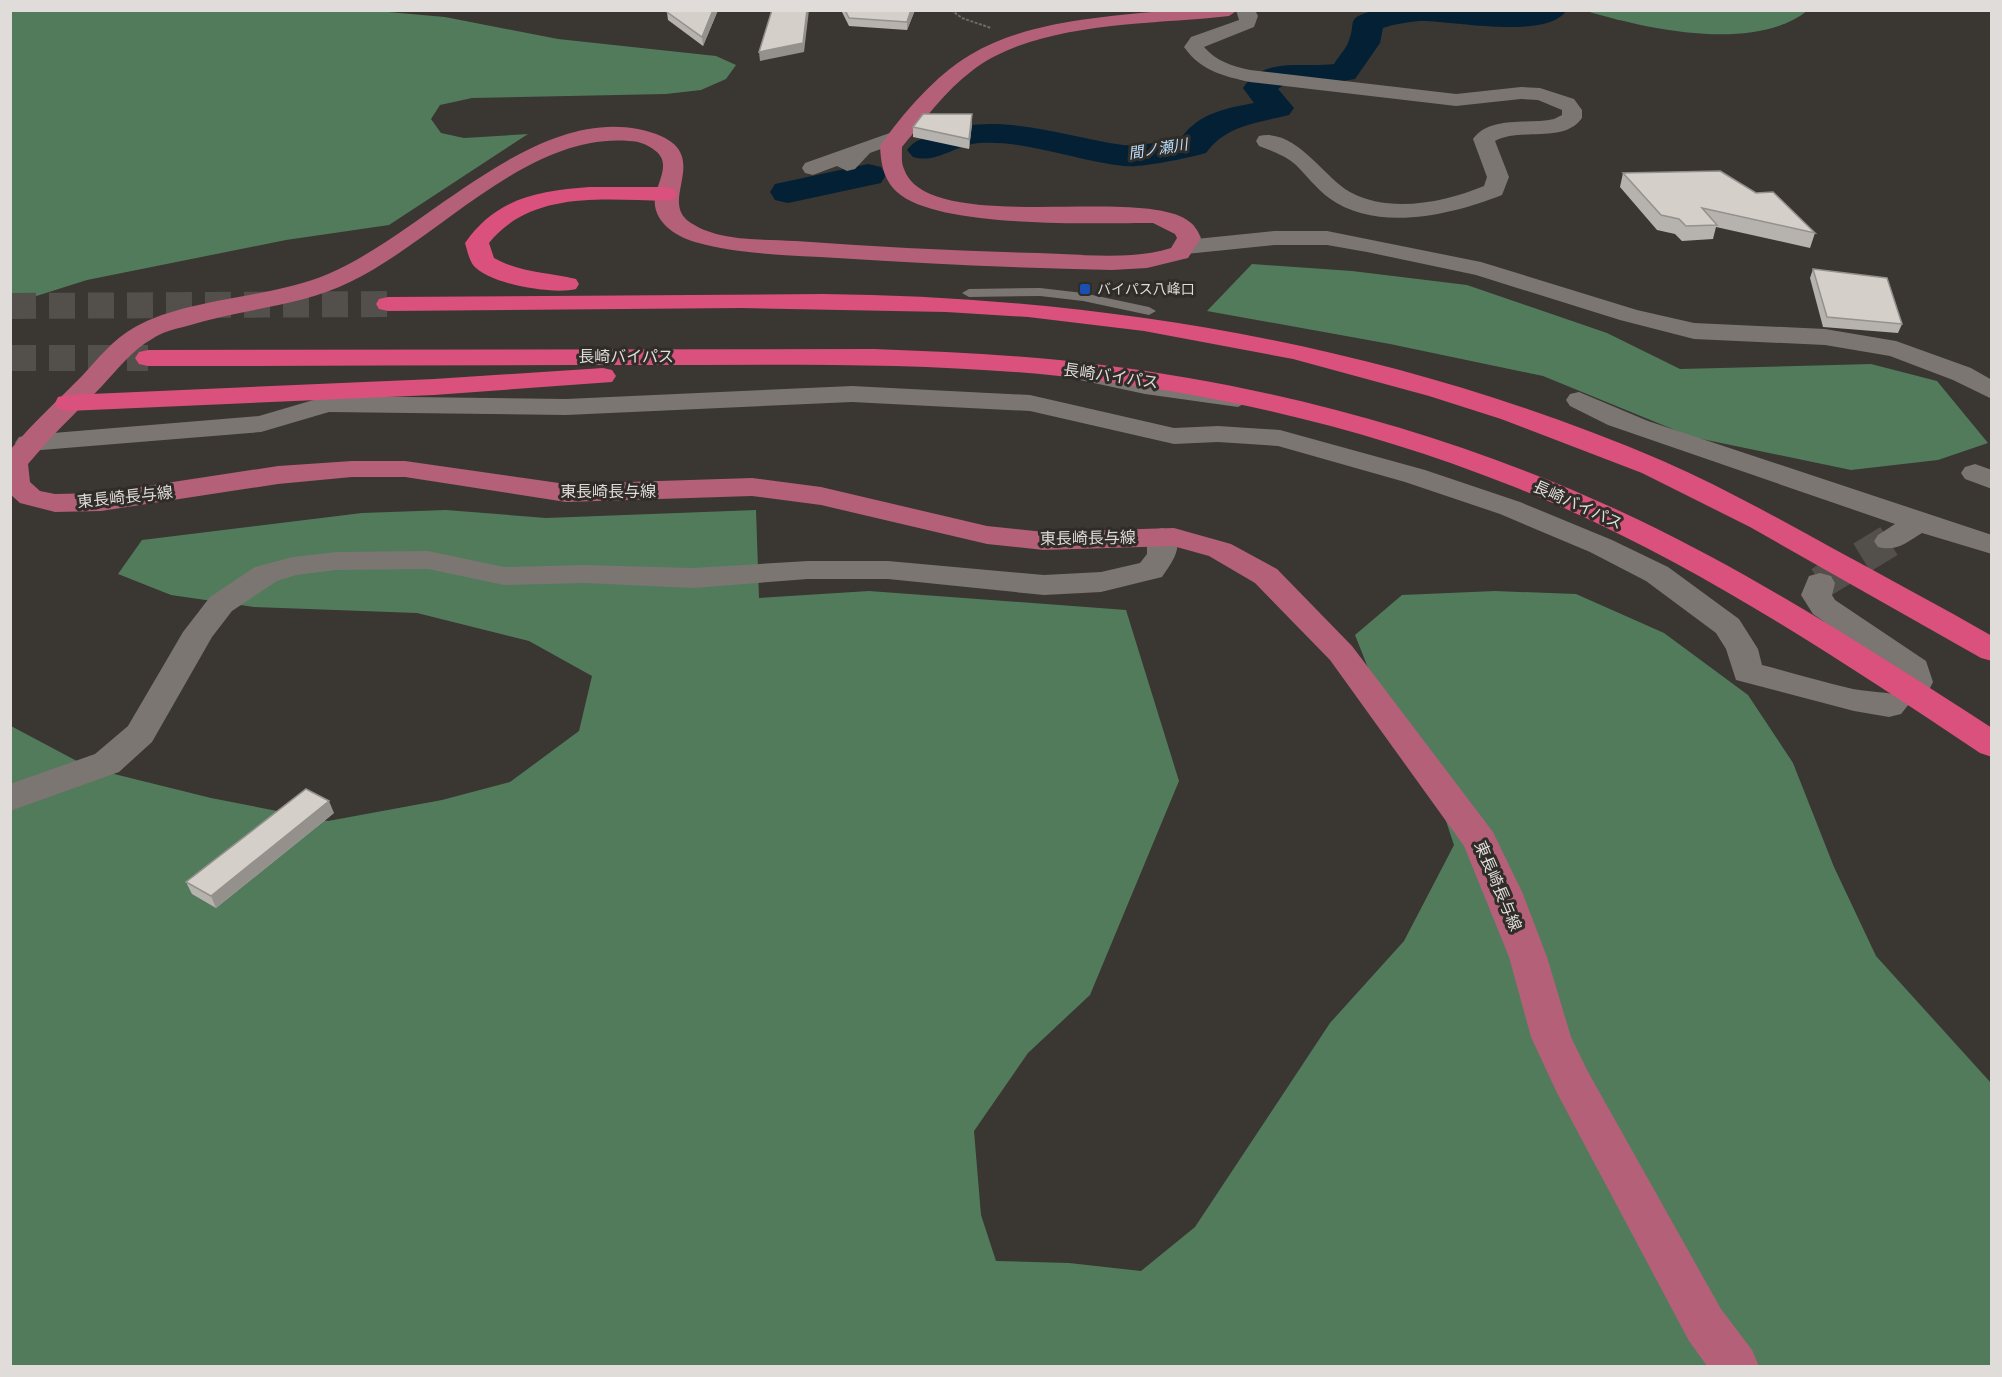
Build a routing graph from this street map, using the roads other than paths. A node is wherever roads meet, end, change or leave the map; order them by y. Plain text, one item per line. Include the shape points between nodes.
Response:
1 (1229, 10) edge
2 (1245, 10) edge
3 (901, 135) junction
4 (1267, 141) dead end
5 (813, 168) dead end
6 (666, 194) junction
7 (1186, 248) junction
8 (843, 290) junction
9 (651, 301) junction
10 (388, 304) tunnel mouth
11 (874, 357) junction
12 (148, 358) tunnel mouth
13 (1992, 391) edge
14 (1579, 400) dead end
15 (68, 403) junction
16 (1584, 440) junction
17 (29, 443) junction
18 (1917, 524) junction
19 (1162, 537) junction
20 (1888, 541) tunnel mouth
21 (1992, 545) edge
22 (1820, 584) dead end
23 (1992, 651) edge
24 (1917, 682) dead end
25 (1892, 704) dead end
26 (1992, 745) edge
27 (10, 798) edge
28 (1736, 1366) edge

1 - 3 main road via 1068,30 1014,42 977,58
2 - 4 street via 1247,22 1198,41 1194,47 1207,62 1250,76 1456,100 1540,94 1567,103 1572,110 1572,118 1563,124 1507,128 1484,139 1498,177 1494,190 1474,199 1407,210 1349,201 1330,189 1302,159
3 - 5 street via 854,156
3 - 7 main road via 891,146 892,172 914,195 936,204 989,213 1153,216 1174,221 1187,230
6 - 7 main road via 671,219 701,236 732,243 927,257 1092,261 1168,258
6 - 8 highway via 547,198 497,218 477,243 483,262 503,274 532,282
6 - 15 main road, 東長崎長与線 via 675,162 668,149 653,140 627,134 561,142 507,171 379,258 339,279 289,295 186,317 142,333
7 - 13 street via 1274,238 1327,238 1367,245 1481,268 1629,315 1694,331 1825,337 1896,349 1962,374
8 - 9 highway
8 - 16 highway via 969,293 1149,311 1244,328 1406,366 1472,387
9 - 10 highway
9 - 16 highway via 967,306 1155,325 1254,343 1412,381
11 - 12 highway, 長崎バイパス
11 - 15 highway via 434,387
11 - 26 highway, 長崎バイパス via 988,362 1105,374 1213,392 1415,443 1483,465 1576,502 1666,546 1779,609
14 - 18 street via 1636,428 1730,456
15 - 17 main road, 東長崎長与線
16 - 23 highway via 1736,507
17 - 19 main road, 東長崎長与線 via 14,464 16,484 30,497 55,503 101,502 289,474 405,469 566,493 752,487 821,496 987,535 1044,541
17 - 25 street via 261,424 327,404 566,407 852,394 1030,403 1174,436 1280,438 1510,508 1601,546 1657,574 1728,626 1742,649 1748,672 1854,700
18 - 20 street
18 - 21 street
19 - 27 street via 1162,555 1151,570 1101,582 1044,585 888,570 808,570 693,578 504,576 428,560 336,561 293,566 266,574 221,604 199,632 141,734 107,763
19 - 28 main road, 東長崎長与線 via 1220,550 1266,576 1341,653 1456,806 1480,841 1504,894 1528,957 1551,1037 1572,1081 1688,1297
22 - 24 street via 1816,595 1824,607 1914,669

